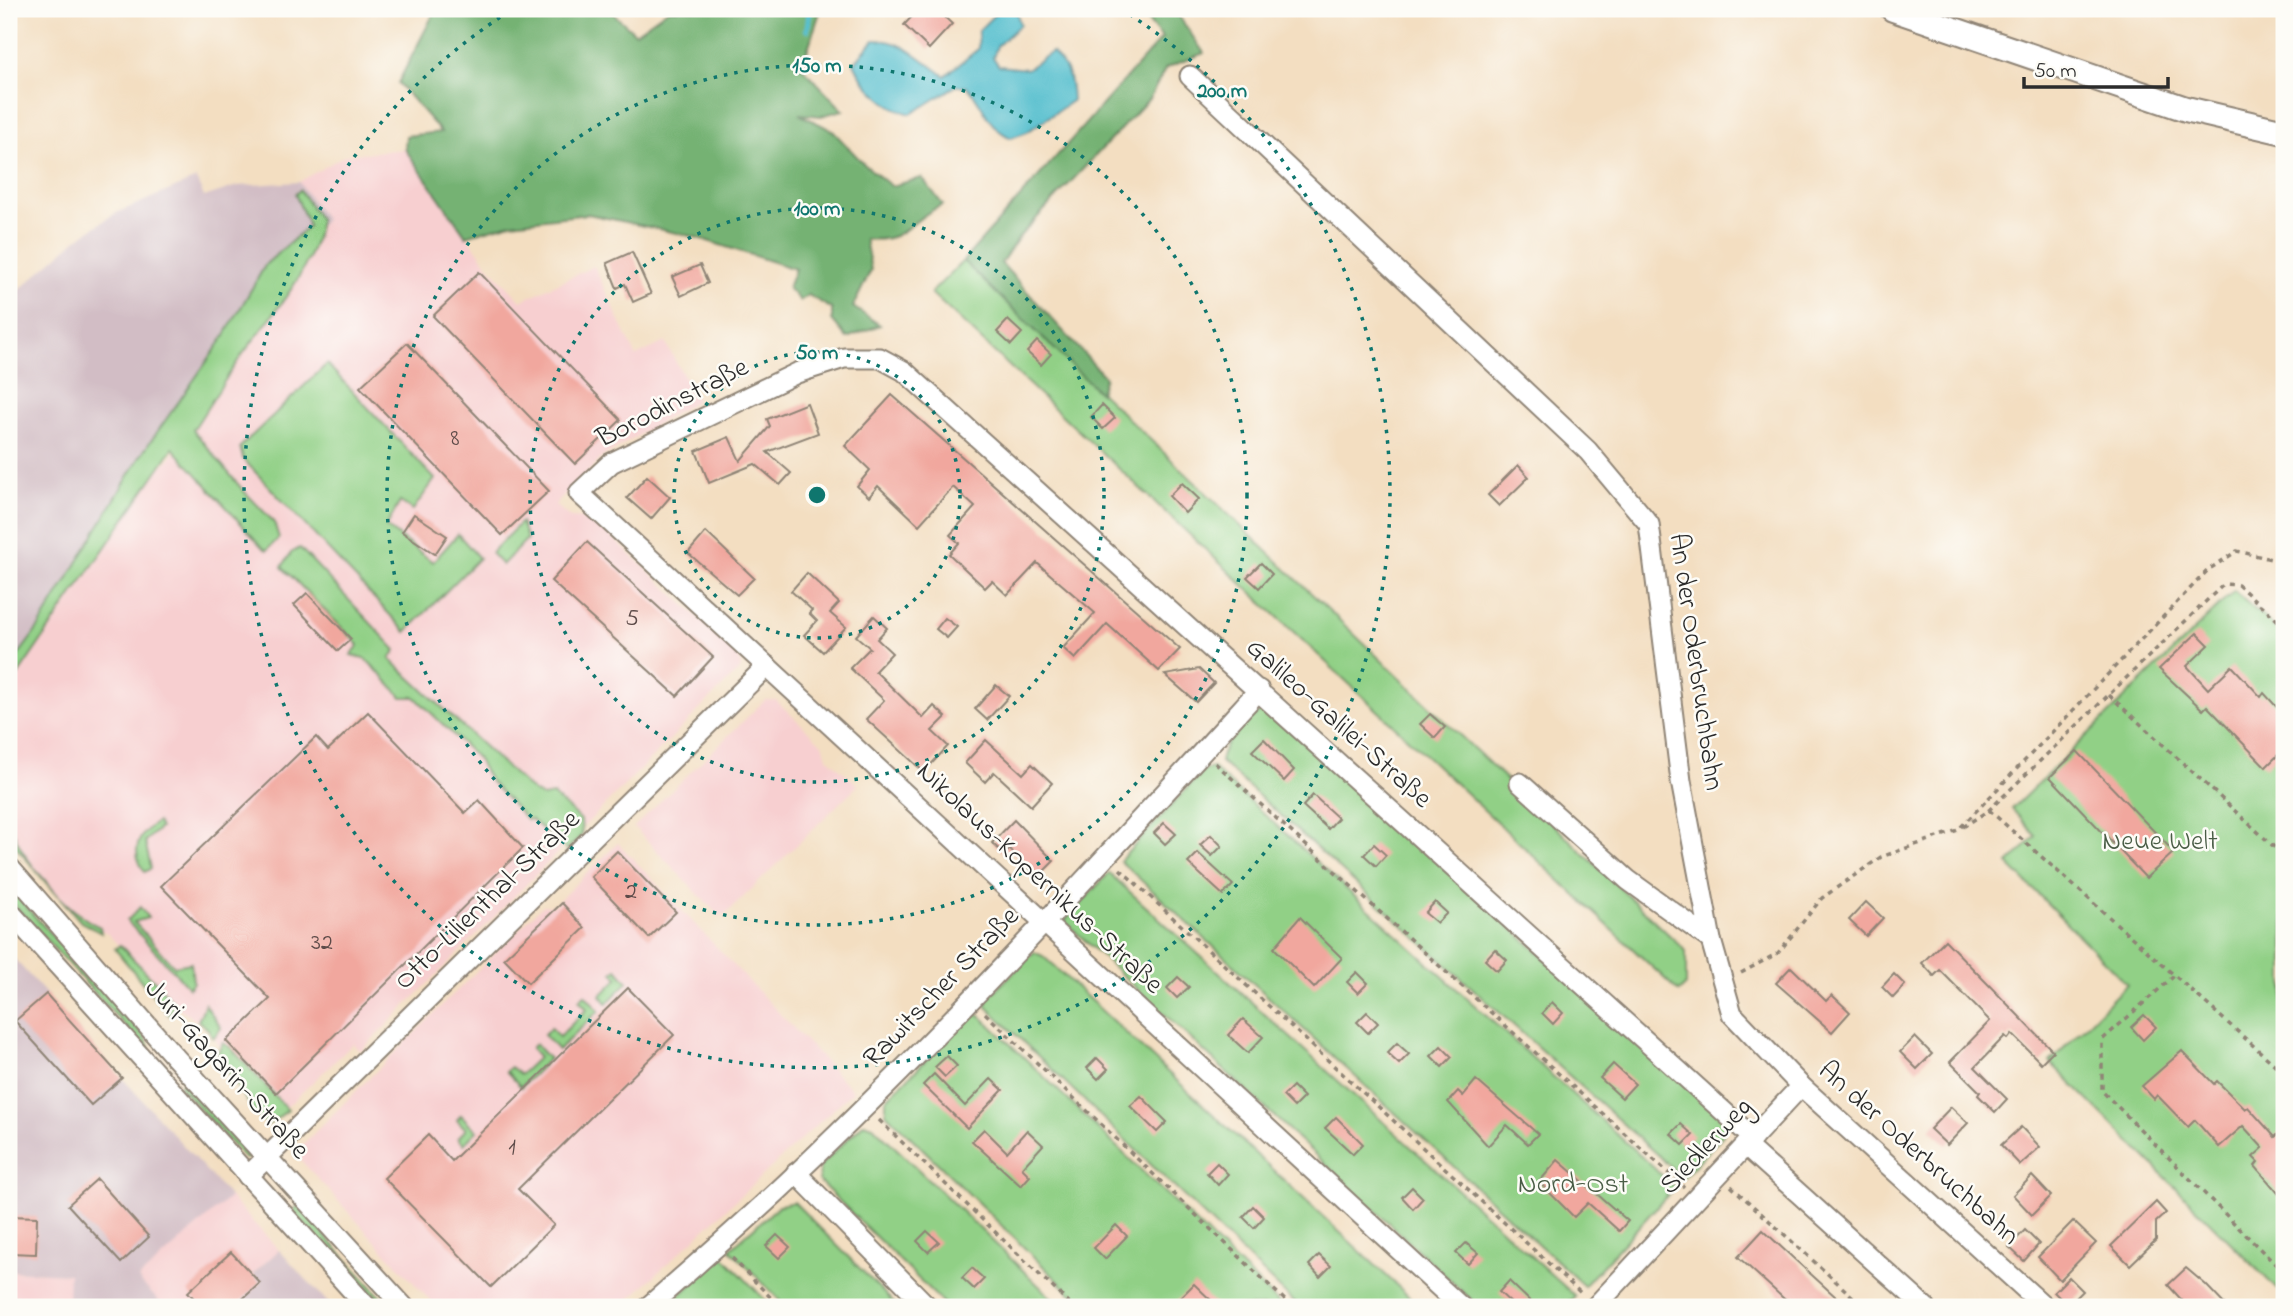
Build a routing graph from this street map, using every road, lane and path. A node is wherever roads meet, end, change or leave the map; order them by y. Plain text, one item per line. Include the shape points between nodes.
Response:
1 (1892, 9) edge
2 (1190, 75) dead end
3 (2284, 132) edge
4 (880, 358) joint
5 (579, 494) joint
6 (2284, 562) edge
7 (2284, 626) edge
8 (767, 666) junction
9 (1259, 690) junction
10 (2109, 695) junction
11 (1203, 752) junction
12 (1521, 783) dead end
13 (1989, 810) junction
14 (1958, 830) junction
15 (1106, 856) junction
16 (2284, 856) edge
17 (9, 867) edge
18 (9, 911) edge
19 (1045, 922) junction
20 (1711, 940) junction
21 (2174, 976) junction
22 (971, 999) junction
23 (1730, 1005) junction
24 (2284, 1073) edge
25 (1801, 1086) junction
26 (865, 1106) junction
27 (1750, 1142) junction
28 (267, 1158) junction
29 (796, 1174) junction
30 (1719, 1174) junction
31 (248, 1176) junction
32 (1697, 1198) junction
33 (719, 1244) junction
34 (2284, 1273) edge
35 (367, 1307) edge
36 (404, 1307) edge
37 (648, 1307) edge
38 (780, 1307) edge
39 (928, 1307) edge
40 (1073, 1307) edge
41 (1292, 1307) edge
42 (1461, 1307) edge
43 (1595, 1307) edge
44 (1864, 1307) edge
45 (1924, 1307) edge
46 (2045, 1307) edge

1 - 3 main road via 2186,108
2 - 20 street, An der Oderbruchbahn via 1588,451 1649,524 1681,781
4 - 5 street, Borodinstraße via 845,358 797,373 611,463
4 - 9 street, Galileo-Galilei-Straße via 904,371
5 - 8 street, Nikolaus-Kopernikus-Straße
6 - 14 path via 2238,551 2208,570
7 - 10 path via 2238,585 2224,584
8 - 19 street, Nikolaus-Kopernikus-Straße
8 - 28 street, Otto-Lilienthal-Straße
9 - 11 street, Rawitscher Straße
9 - 27 street, Galileo-Galilei-Straße
10 - 13 path
10 - 16 path
11 - 15 street, Rawitscher Straße
11 - 32 path
12 - 20 street via 1628,880
13 - 14 path
13 - 21 path
14 - 23 path via 1881,857 1822,898 1778,953 1742,971
15 - 19 street, Rawitscher Straße
15 - 43 path
17 - 28 street, Juri-Gagarin-Straße
18 - 31 street, Juri-Gagarin-Straße
19 - 22 street, Rawitscher Straße
19 - 42 street, Nikolaus-Kopernikus-Straße
20 - 23 street, An der Oderbruchbahn
21 - 24 path
21 - 34 path via 2102,1040 2102,1091
22 - 26 street, Rawitscher Straße
22 - 41 path
23 - 25 street, An der Oderbruchbahn
25 - 27 street, Siedlerweg
25 - 46 street, An der Oderbruchbahn
26 - 29 street, Rawitscher Straße
26 - 40 path
27 - 30 street, Siedlerweg
27 - 45 street, Galileo-Galilei-Straße
28 - 31 street, Otto-Lilienthal-Straße
28 - 36 street, Juri-Gagarin-Straße
29 - 33 street, Rawitscher Straße
29 - 39 street
30 - 32 street, Siedlerweg
30 - 44 path
31 - 35 street, Juri-Gagarin-Straße
32 - 43 street, Siedlerweg
33 - 37 street, Rawitscher Straße
33 - 38 path

